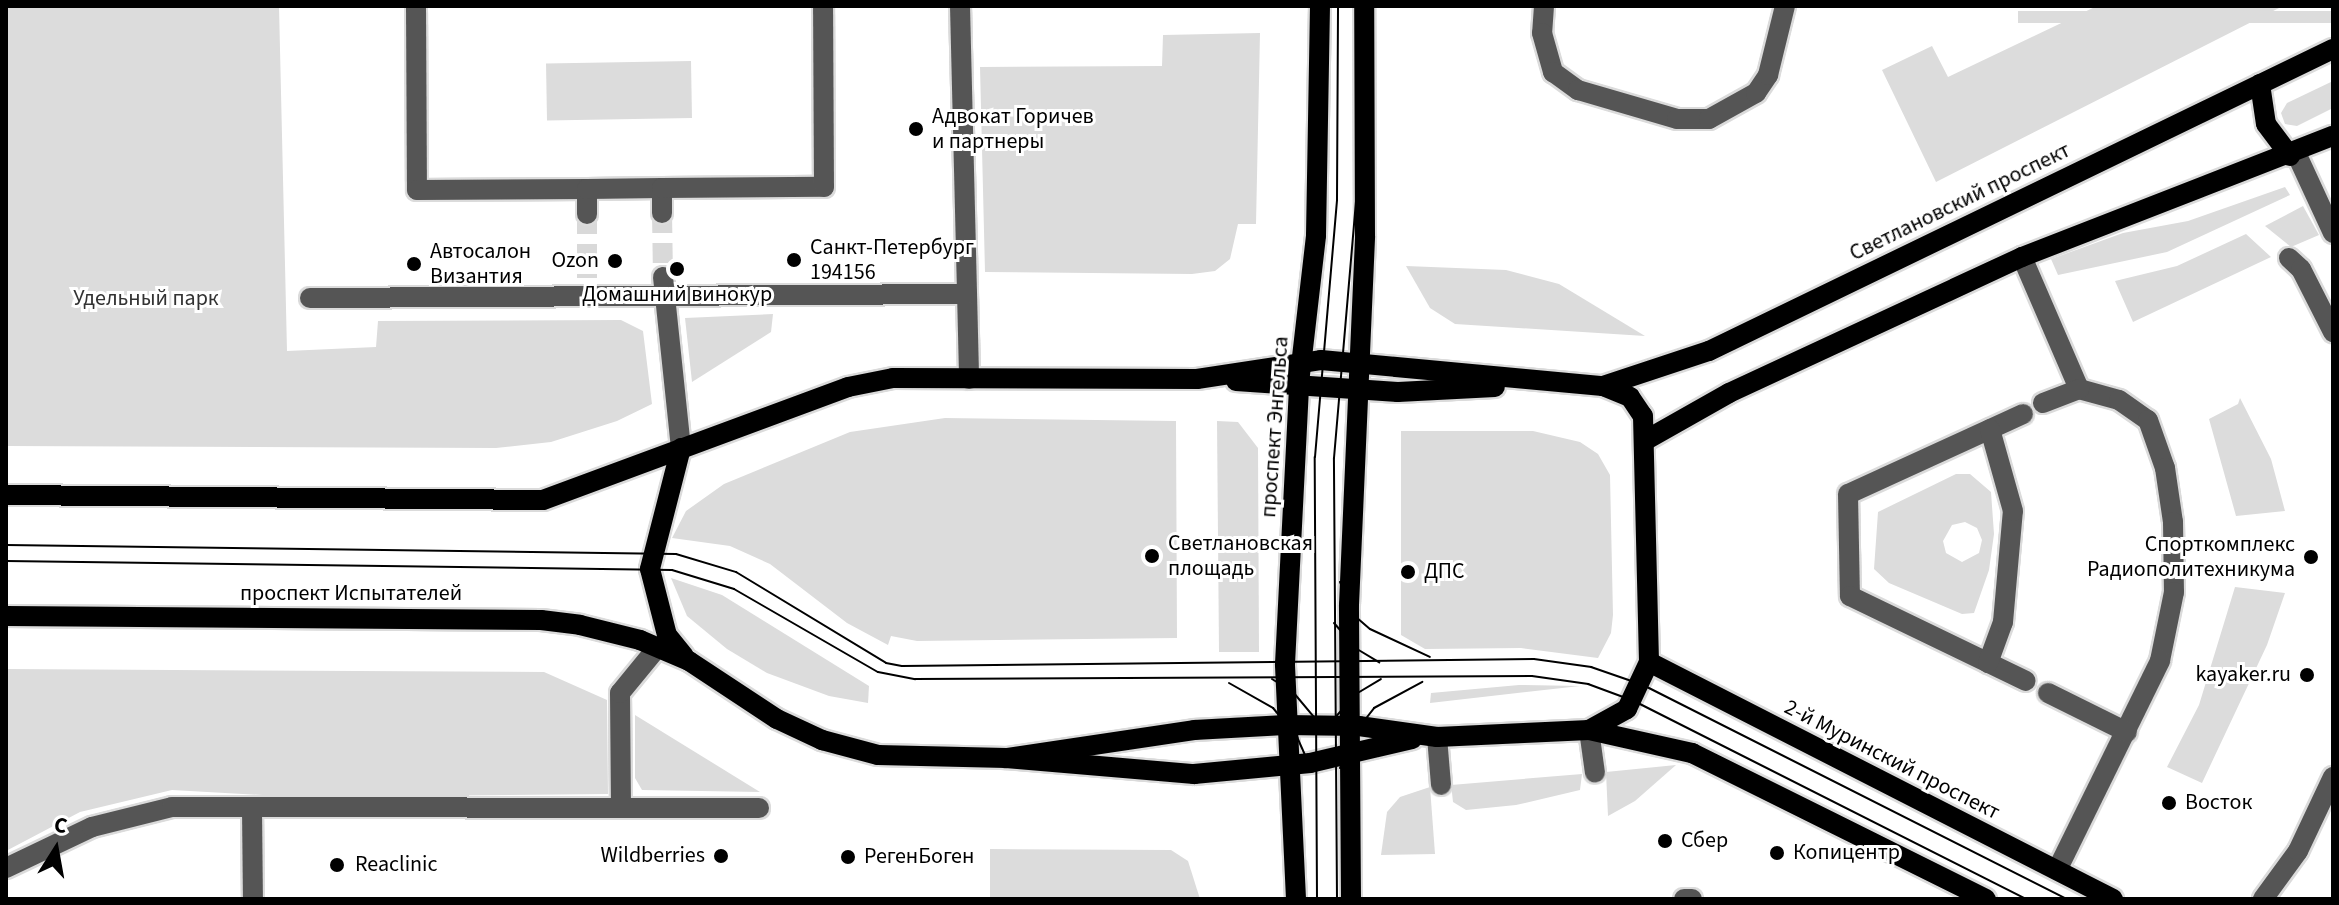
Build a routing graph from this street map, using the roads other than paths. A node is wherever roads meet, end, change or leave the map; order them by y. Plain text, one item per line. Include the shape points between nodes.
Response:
1 (416, 6) edge
2 (823, 6) edge
3 (960, 6) edge
4 (1320, 6) edge
5 (1364, 6) edge
6 (1544, 6) edge
7 (1785, 6) edge
8 (2333, 49) edge
9 (2260, 84) junction
10 (2333, 136) edge
11 (2293, 154) junction
12 (662, 188) junction
13 (587, 189) junction
14 (662, 213) tunnel mouth
15 (587, 214) tunnel mouth
16 (2333, 233) edge
17 (2022, 257) junction
18 (2289, 258) dead end
19 (663, 287) junction
20 (967, 294) junction
21 (310, 298) dead end
22 (2333, 332) edge
23 (1302, 360) junction
24 (1358, 363) junction
25 (969, 379) junction
26 (1197, 379) junction
27 (1299, 383) junction
28 (1559, 384) junction
29 (1603, 386) junction
30 (2079, 389) junction
31 (1356, 390) junction
32 (2043, 403) dead end
33 (2023, 414) dead end
34 (1990, 429) junction
35 (1646, 440) junction
36 (681, 448) junction
37 (6, 495) edge
38 (6, 616) edge
39 (657, 648) junction
40 (689, 661) junction
41 (1649, 662) junction
42 (1988, 663) junction
43 (2026, 681) dead end
44 (2048, 693) dead end
45 (1285, 725) junction
46 (1348, 726) junction
47 (1589, 730) junction
48 (2127, 732) junction
49 (1428, 737) junction
50 (1350, 753) junction
51 (1006, 758) junction
52 (1287, 766) junction
53 (1595, 773) dead end
54 (2333, 777) edge
55 (1441, 785) dead end
56 (621, 808) junction
57 (759, 808) dead end
58 (252, 809) junction
59 (6, 868) edge
60 (2057, 870) junction
61 (1980, 898) edge
62 (253, 899) edge
63 (1296, 899) edge
64 (1351, 899) edge
65 (1684, 899) edge
66 (1692, 899) edge
67 (2113, 899) edge
68 (2263, 899) edge

1 - 13 street via 417,190
2 - 12 street via 824,187
3 - 20 street
4 - 23 main road, проспект Энгельса via 1316,235
5 - 24 main road via 1365,236
6 - 7 street via 1542,33 1553,72 1578,90 1677,119 1709,119 1756,93 1768,75
8 - 9 main road, Светлановский проспект
9 - 11 main road via 2266,124
9 - 29 main road, Светлановский проспект via 1709,351
10 - 11 main road
11 - 16 street
11 - 17 main road
12 - 13 street
12 - 14 street
13 - 15 street
17 - 30 street
17 - 35 main road via 1729,393
18 - 22 street via 2301,269
19 - 20 street
19 - 21 street
19 - 36 street
20 - 25 street
23 - 24 main road
23 - 26 main road
23 - 27 main road, проспект Энгельса
24 - 28 main road
24 - 31 main road
25 - 26 main road
25 - 36 main road via 871,381
26 - 27 main road
27 - 31 main road
27 - 45 main road, проспект Энгельса
28 - 29 main road
28 - 31 main road
29 - 35 main road via 1630,397 1643,416
30 - 32 street
30 - 48 street via 2119,400 2148,420 2165,468 2173,522 2174,592 2160,661
31 - 46 main road
33 - 34 street
34 - 42 street via 2013,511 2003,622
34 - 42 street via 1848,494 1850,596
35 - 41 main road
36 - 37 main road via 543,500
36 - 40 main road via 650,569 667,635
38 - 39 main road, проспект Испытателей via 541,620
39 - 40 main road, проспект Испытателей
39 - 56 street via 620,693
40 - 51 main road via 777,719 822,740 878,755
41 - 47 main road via 1627,709
41 - 60 main road, 2-й Муринский проспект
42 - 43 street
44 - 48 street
45 - 46 main road
45 - 51 main road via 1194,730
45 - 52 main road, проспект Энгельса
46 - 49 main road
46 - 50 main road
47 - 49 main road
47 - 53 street
47 - 61 main road via 1692,753
48 - 60 street
49 - 50 main road
49 - 55 street
50 - 52 main road
50 - 64 main road
51 - 52 main road via 1194,774
52 - 63 main road, проспект Энгельса
54 - 68 street via 2298,851
56 - 57 street
56 - 58 street
58 - 59 street via 172,807 92,827
58 - 62 street
60 - 67 main road, 2-й Муринский проспект
65 - 66 street

